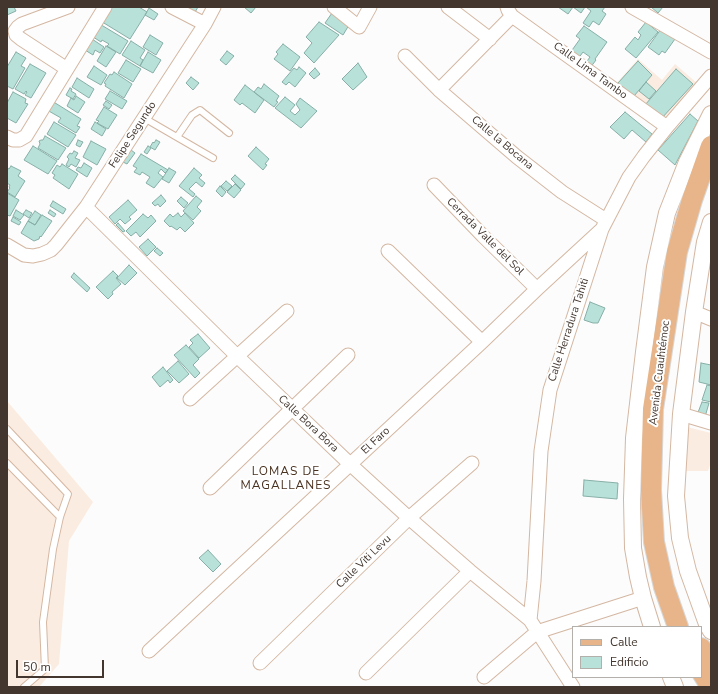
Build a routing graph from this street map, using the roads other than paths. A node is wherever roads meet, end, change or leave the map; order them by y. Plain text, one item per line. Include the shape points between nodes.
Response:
1 (68, 7) edge
2 (105, 7) edge
3 (172, 7) edge
4 (214, 7) edge
5 (334, 7) edge
6 (370, 7) edge
7 (448, 7) edge
8 (632, 7) edge
9 (510, 11) edge
10 (205, 24) junction
11 (490, 39) junction
12 (711, 52) edge
13 (405, 56) dead end
14 (67, 69) junction
15 (711, 76) edge
16 (440, 90) junction
17 (711, 114) edge
18 (144, 118) junction
19 (667, 127) junction
20 (228, 133) dead end
21 (7, 137) edge
22 (177, 137) junction
23 (711, 146) edge
24 (213, 158) dead end
25 (711, 175) edge
26 (434, 185) dead end
27 (86, 207) junction
28 (711, 222) edge
29 (604, 225) junction
30 (7, 245) edge
31 (388, 252) dead end
32 (537, 289) junction
33 (287, 311) dead end
34 (694, 312) junction
35 (711, 319) edge
36 (482, 342) junction
37 (348, 355) dead end
38 (237, 356) junction
39 (190, 399) dead end
40 (292, 410) junction
41 (681, 414) junction
42 (711, 423) edge
43 (7, 429) edge
44 (7, 462) edge
45 (472, 463) dead end
46 (351, 465) junction
47 (210, 488) dead end
48 (60, 517) junction
49 (409, 518) junction
50 (470, 571) junction
51 (643, 598) junction
52 (530, 620) junction
53 (652, 626) edge
54 (678, 626) edge
55 (705, 626) edge
56 (537, 632) junction
57 (702, 650) edge
58 (149, 651) dead end
59 (260, 663) dead end
60 (711, 666) edge
61 (702, 672) edge
62 (366, 673) dead end
63 (484, 677) dead end
64 (670, 678) edge
65 (711, 686) edge
66 (24, 687) edge
67 (573, 687) edge
68 (675, 687) edge

1 - 14 street via 22,24 15,31 21,39
2 - 14 street
3 - 10 street
4 - 10 street, Felipe Segundo
5 - 6 street via 359,27
7 - 11 street
8 - 12 street
9 - 11 street
9 - 19 street, Calle Lima Tambo
10 - 18 street, Felipe Segundo
11 - 16 street
13 - 16 street, Calle la Bocana
14 - 21 street via 26,136 19,140
15 - 19 street, Calle Herradura Tahiti
16 - 29 street, Calle la Bocana via 517,157
17 - 51 street via 687,162 667,213 655,267 634,438 633,548
18 - 22 lane
18 - 27 street, Felipe Segundo
19 - 29 street, Calle Herradura Tahiti via 629,177
20 - 22 lane via 200,110 192,115
22 - 24 lane
23 - 54 main road, Avenida Cuauhtémoc via 677,252 653,409 651,490 654,542 664,587
25 - 55 main road, Avenida Cuauhtémoc via 699,207 687,254 662,410 662,493 666,537 675,583
26 - 32 street, Cerrada Valle del Sol
27 - 30 street, Felipe Segundo via 51,250 33,256 24,255
27 - 38 street, Calle Bora Bora
28 - 34 street via 705,242
29 - 32 street, El Faro
29 - 52 street, Calle Herradura Tahiti via 550,390 541,451
31 - 36 street
32 - 36 street, El Faro
33 - 38 street
34 - 35 street
34 - 41 street
36 - 46 street, El Faro
37 - 40 street
38 - 39 street
38 - 40 street, Calle Bora Bora
40 - 46 street, Calle Bora Bora
40 - 47 street
41 - 42 street
41 - 55 street via 676,496 680,538
43 - 48 lane via 68,494
44 - 48 lane
45 - 49 street, Calle Viti Levu
46 - 49 street, Calle Bora Bora
46 - 58 street, El Faro
48 - 66 lane via 43,622 45,669
49 - 50 street, Calle Bora Bora
49 - 59 street, Calle Viti Levu
50 - 52 street, Calle Bora Bora
50 - 62 street
51 - 53 street
51 - 56 street
52 - 56 street, Calle Bora Bora
56 - 63 street
56 - 67 street, Calle Bora Bora
57 - 60 main road
61 - 65 main road
64 - 68 street

